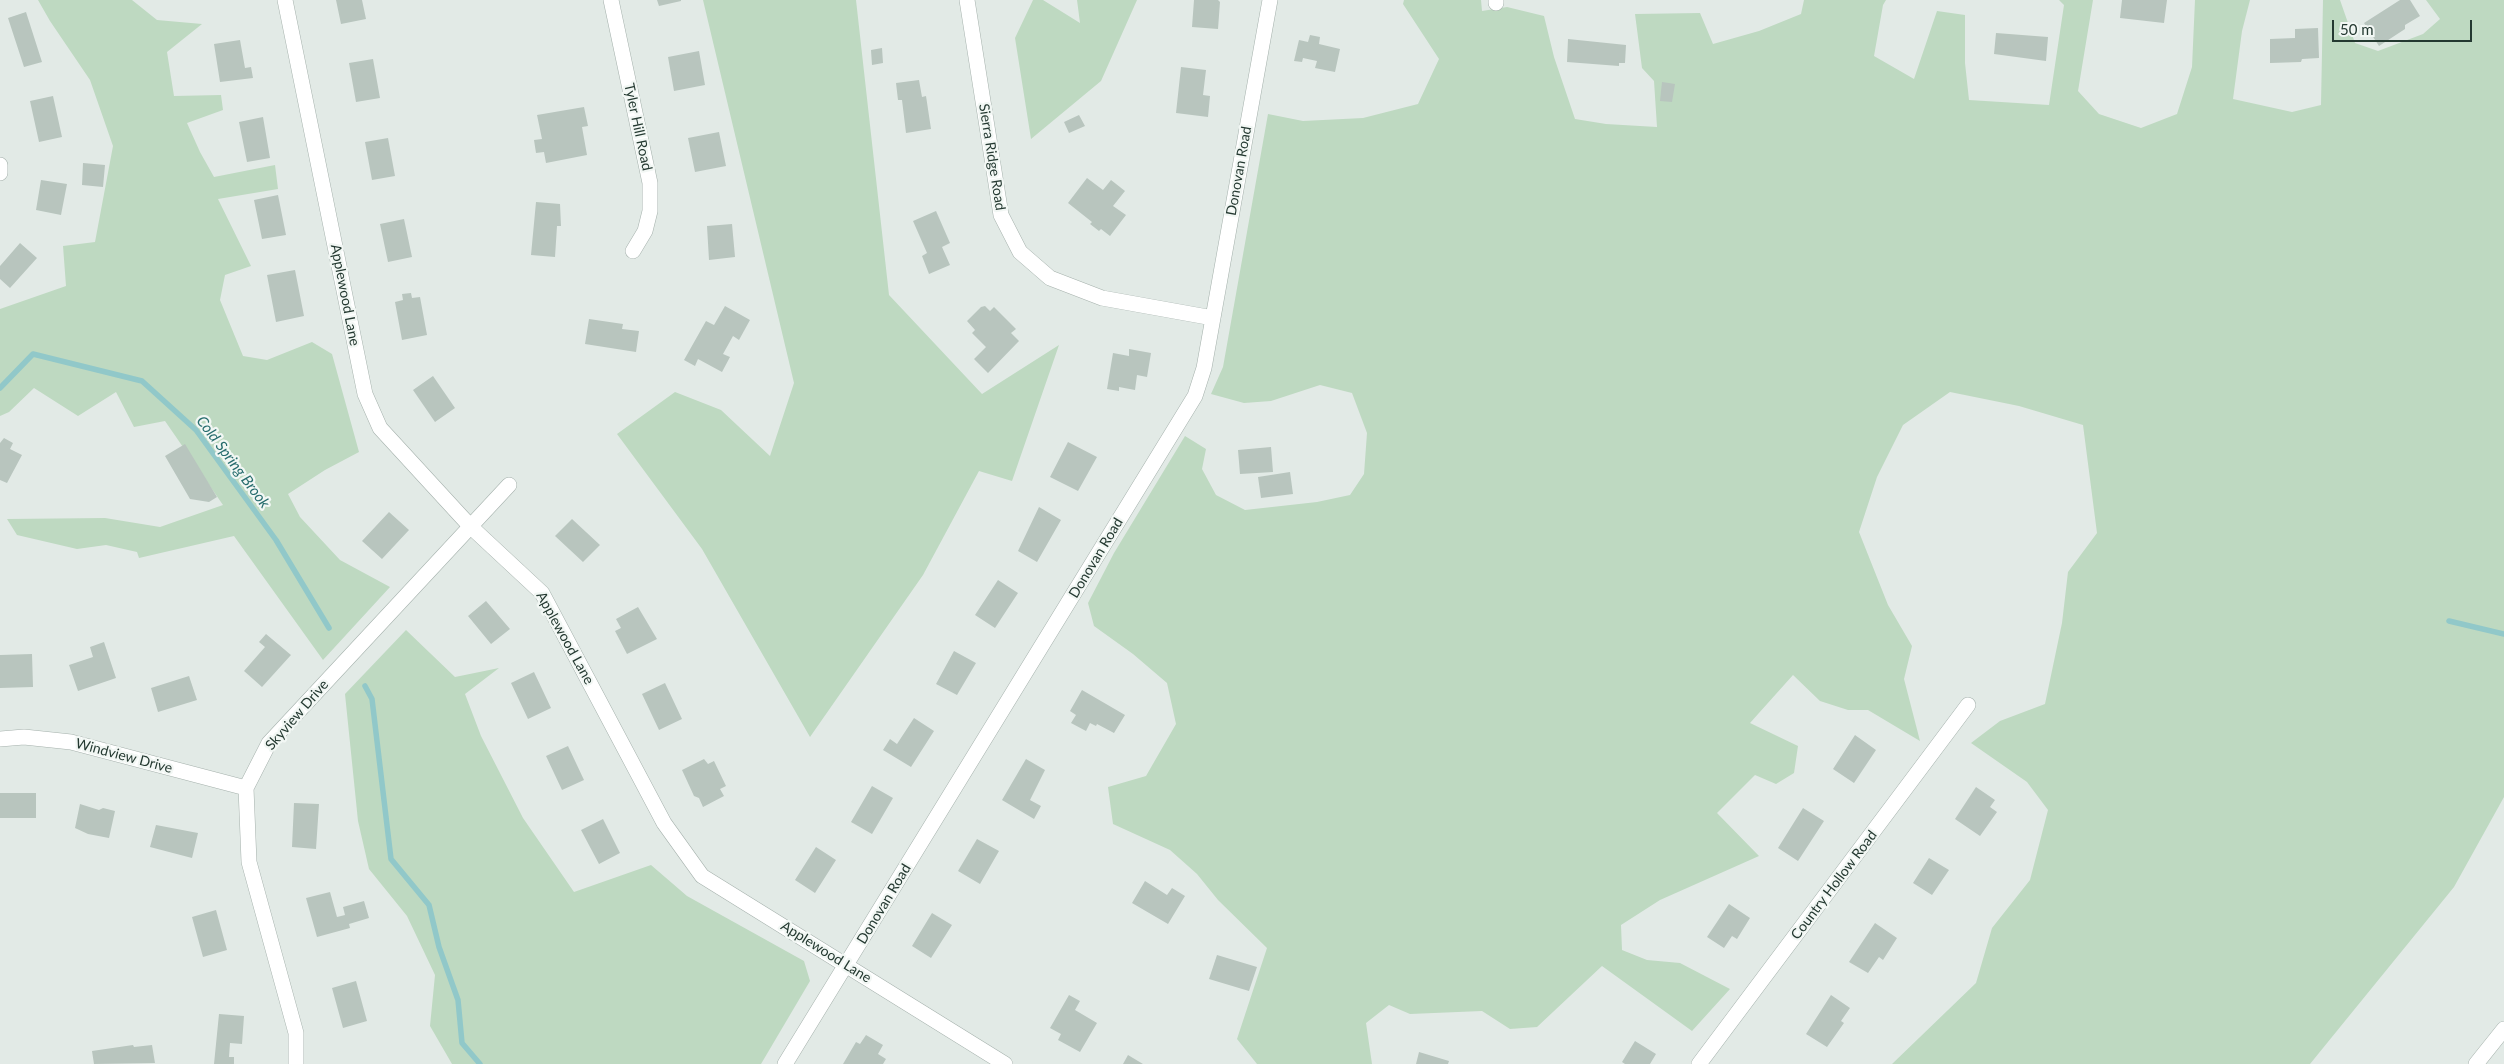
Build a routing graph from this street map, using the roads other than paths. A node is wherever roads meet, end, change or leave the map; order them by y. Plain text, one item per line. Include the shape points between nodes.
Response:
1 (285, 0) edge
2 (611, 0) edge
3 (967, 0) edge
4 (1270, 0) edge
5 (0, 165) edge
6 (0, 173) edge
7 (633, 251) dead end
8 (1213, 318) junction
9 (509, 485) dead end
10 (470, 526) junction
11 (1968, 705) dead end
12 (0, 739) edge
13 (246, 788) junction
14 (847, 965) junction
15 (2504, 1029) edge
16 (296, 1064) edge
17 (785, 1064) edge
18 (1005, 1064) edge
19 (1699, 1064) edge
20 (2476, 1064) edge

1 - 10 street, Applewood Lane via 365,394 380,428
2 - 7 street, Tyler Hill Road via 650,184 650,211 645,231
3 - 8 street, Sierra Ridge Road via 1001,214 1020,252 1050,278 1102,298
4 - 8 street, Donovan Road
5 - 6 street
8 - 14 street, Donovan Road via 1195,396
9 - 10 street, Skyview Drive
10 - 13 street, Skyview Drive via 269,743
10 - 14 street, Applewood Lane via 542,593 664,823 702,876
11 - 19 street, Country Hollow Road
12 - 13 street, Windview Drive via 24,737 71,742
13 - 16 street, Skyview Drive via 249,862 296,1033
14 - 17 street, Donovan Road
14 - 18 street, Applewood Lane
15 - 20 street

